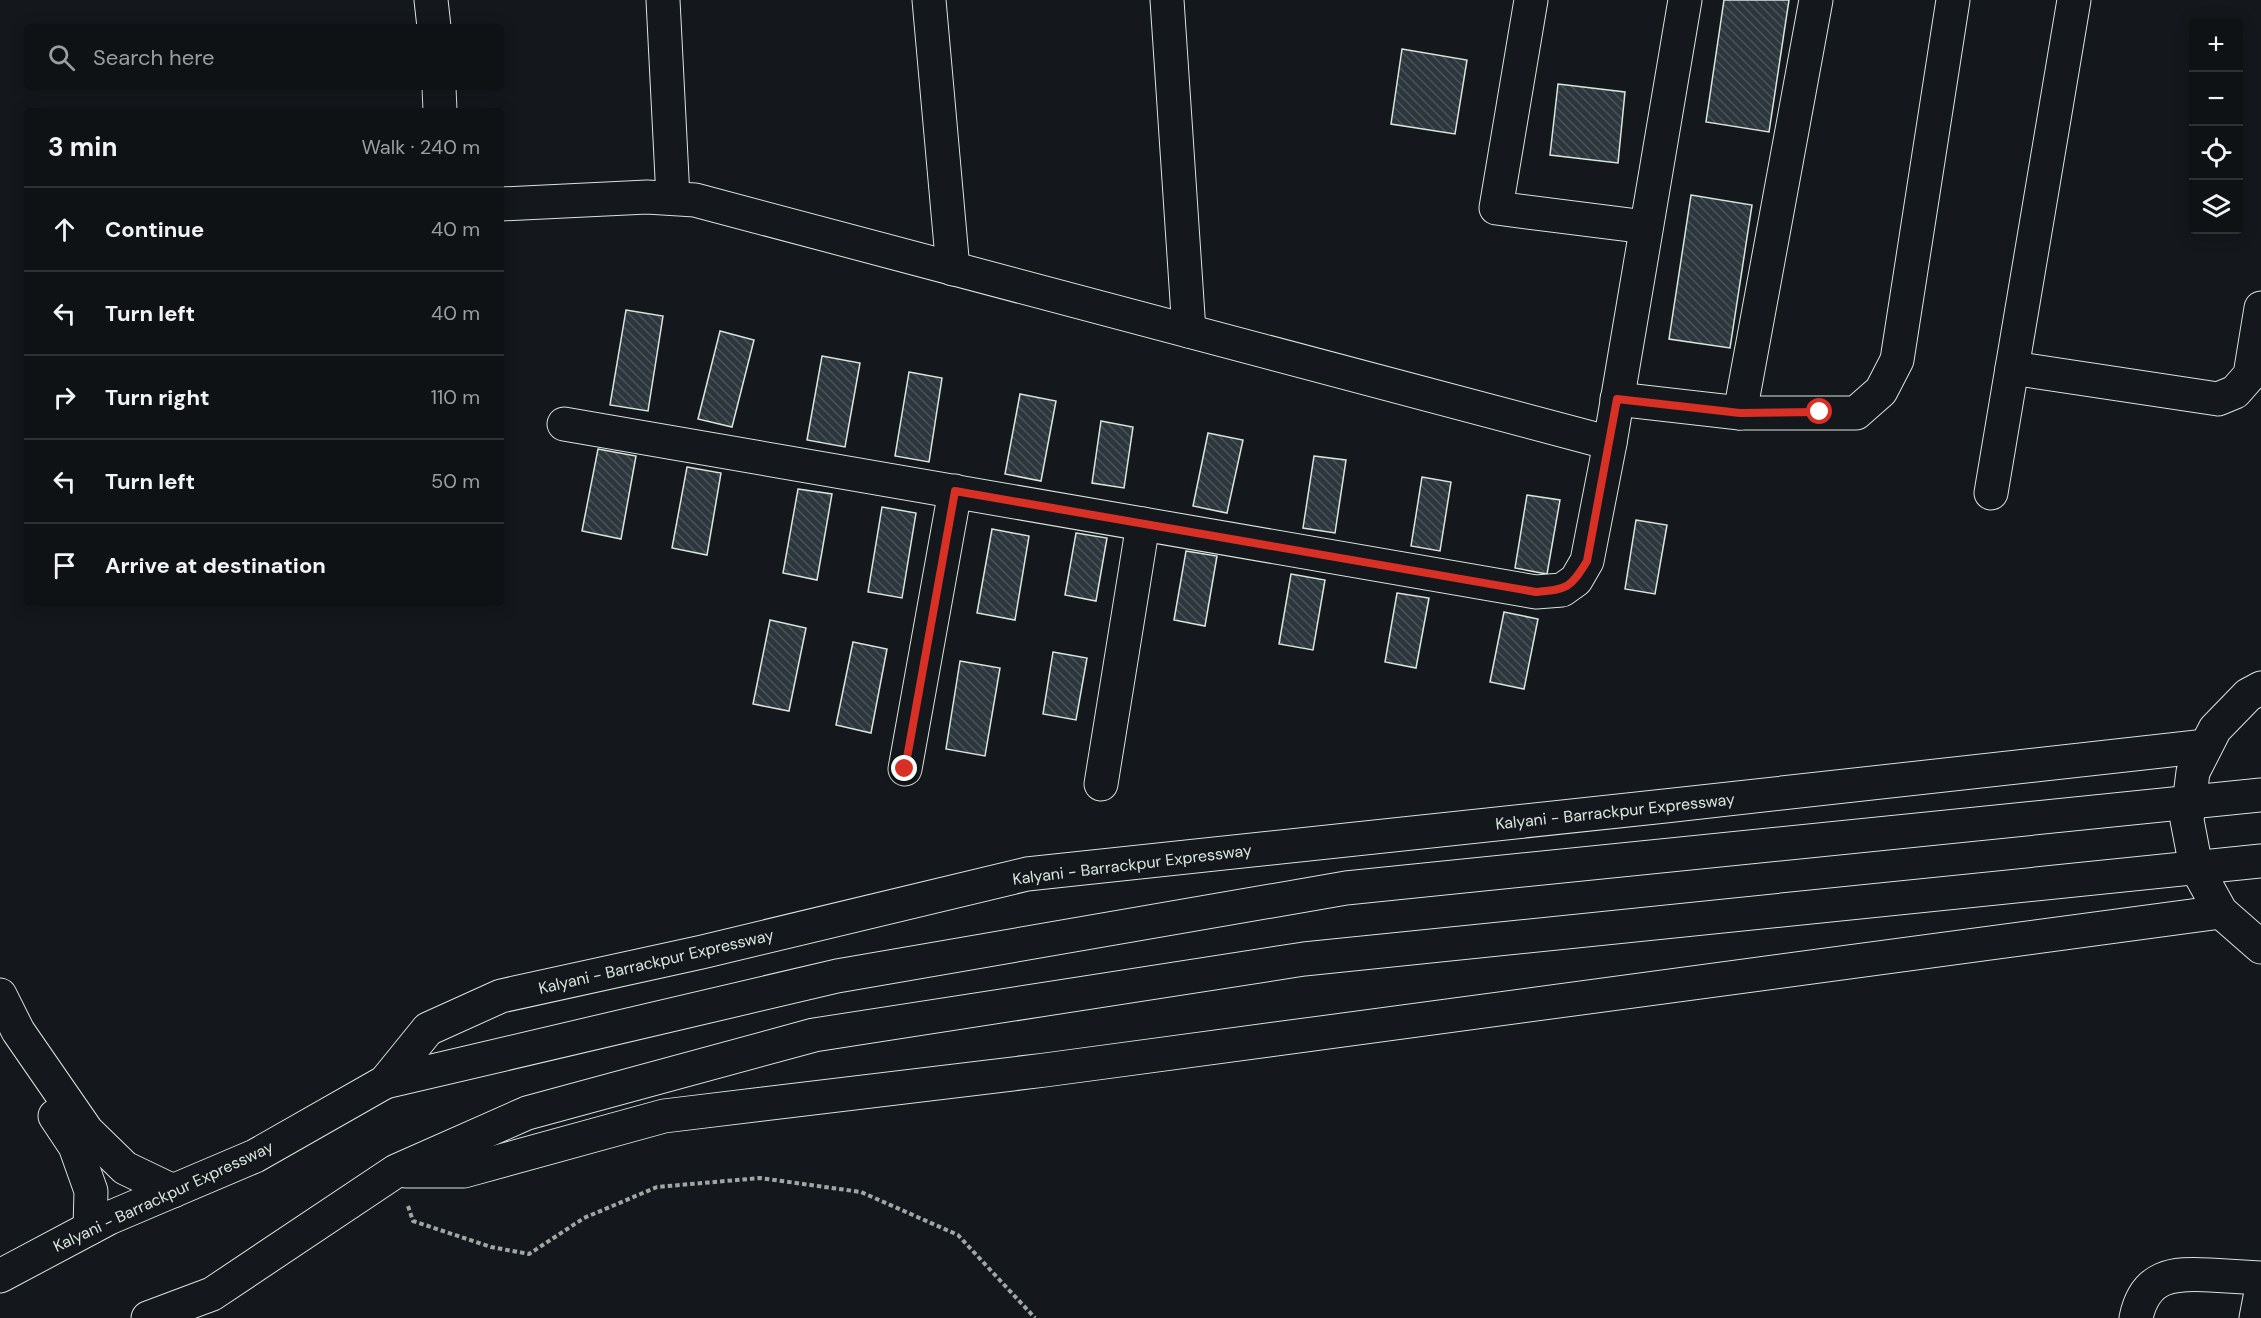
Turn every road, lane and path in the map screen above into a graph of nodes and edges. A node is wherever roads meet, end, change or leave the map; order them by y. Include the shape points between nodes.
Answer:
1 (431, 0) edge
2 (663, 0) edge
3 (929, 0) edge
4 (1167, 0) edge
5 (1531, 0) edge
6 (1684, 0) edge
7 (1816, 0) edge
8 (1953, 0) edge
9 (2074, 0) edge
10 (434, 24) edge
11 (438, 90) edge
12 (441, 108) edge
13 (673, 198) junction
14 (504, 204) edge
15 (1646, 227) junction
16 (953, 268) junction
17 (2261, 308) edge
18 (1189, 331) junction
19 (2012, 368) junction
20 (1617, 399) junction
21 (1740, 413) junction
22 (564, 424) dead end
23 (1610, 443) junction
24 (955, 491) junction
25 (1991, 493) dead end
26 (1143, 524) junction
27 (2261, 688) edge
28 (2206, 746) junction
29 (905, 769) dead end
30 (1101, 784) dead end
31 (2261, 795) edge
32 (2188, 804) junction
33 (2261, 861) edge
34 (2196, 867) junction
35 (2221, 912) junction
36 (2261, 947) edge
37 (0, 995) edge
38 (0, 1028) edge
39 (385, 1082) junction
40 (396, 1171) junction
41 (173, 1191) junction
42 (90, 1228) junction
43 (0, 1276) edge
44 (2261, 1278) edge
45 (2261, 1292) edge
46 (148, 1318) edge
47 (1035, 1318) edge
48 (2136, 1318) edge
49 (2256, 1318) edge

1 - 10 main road
2 - 13 main road
3 - 16 main road
4 - 18 main road
5 - 15 main road via 1496,208
6 - 15 main road
7 - 21 main road
8 - 21 main road via 1897,360 1881,391 1856,413
9 - 19 main road
11 - 12 main road
13 - 14 main road
13 - 16 main road via 695,200
15 - 20 main road
16 - 18 main road
17 - 19 main road via 2250,375 2235,392 2218,399
18 - 23 main road
19 - 25 main road
20 - 21 main road
20 - 23 main road
22 - 24 main road
23 - 26 main road via 1587,561 1575,580 1562,590 1536,592
24 - 26 main road
24 - 29 main road
26 - 30 main road
27 - 28 main road via 2248,695 2215,729
28 - 32 main road via 2193,772
28 - 39 main road, Kalyani - Barrackpur Expressway via 1027,874 501,996 428,1029
31 - 32 main road
32 - 34 main road via 2187,820
32 - 39 main road via 1346,888 837,976
33 - 34 main road
34 - 35 main road
34 - 40 main road via 1304,959 814,1035 527,1113
35 - 36 main road
35 - 40 main road via 1045,1070 664,1116 464,1171
37 - 41 main road via 18,1031 87,1131 125,1168
38 - 42 main road via 75,1146 91,1191
39 - 41 main road, Kalyani - Barrackpur Expressway via 255,1155
40 - 46 main road via 212,1294
40 - 47 path via 413,1221 490,1247 529,1254 584,1218 657,1187 760,1178 861,1192 958,1235
41 - 42 main road, Kalyani - Barrackpur Expressway
42 - 43 main road, Kalyani - Barrackpur Expressway
44 - 48 main road via 2179,1274 2163,1278 2147,1290
45 - 49 main road

